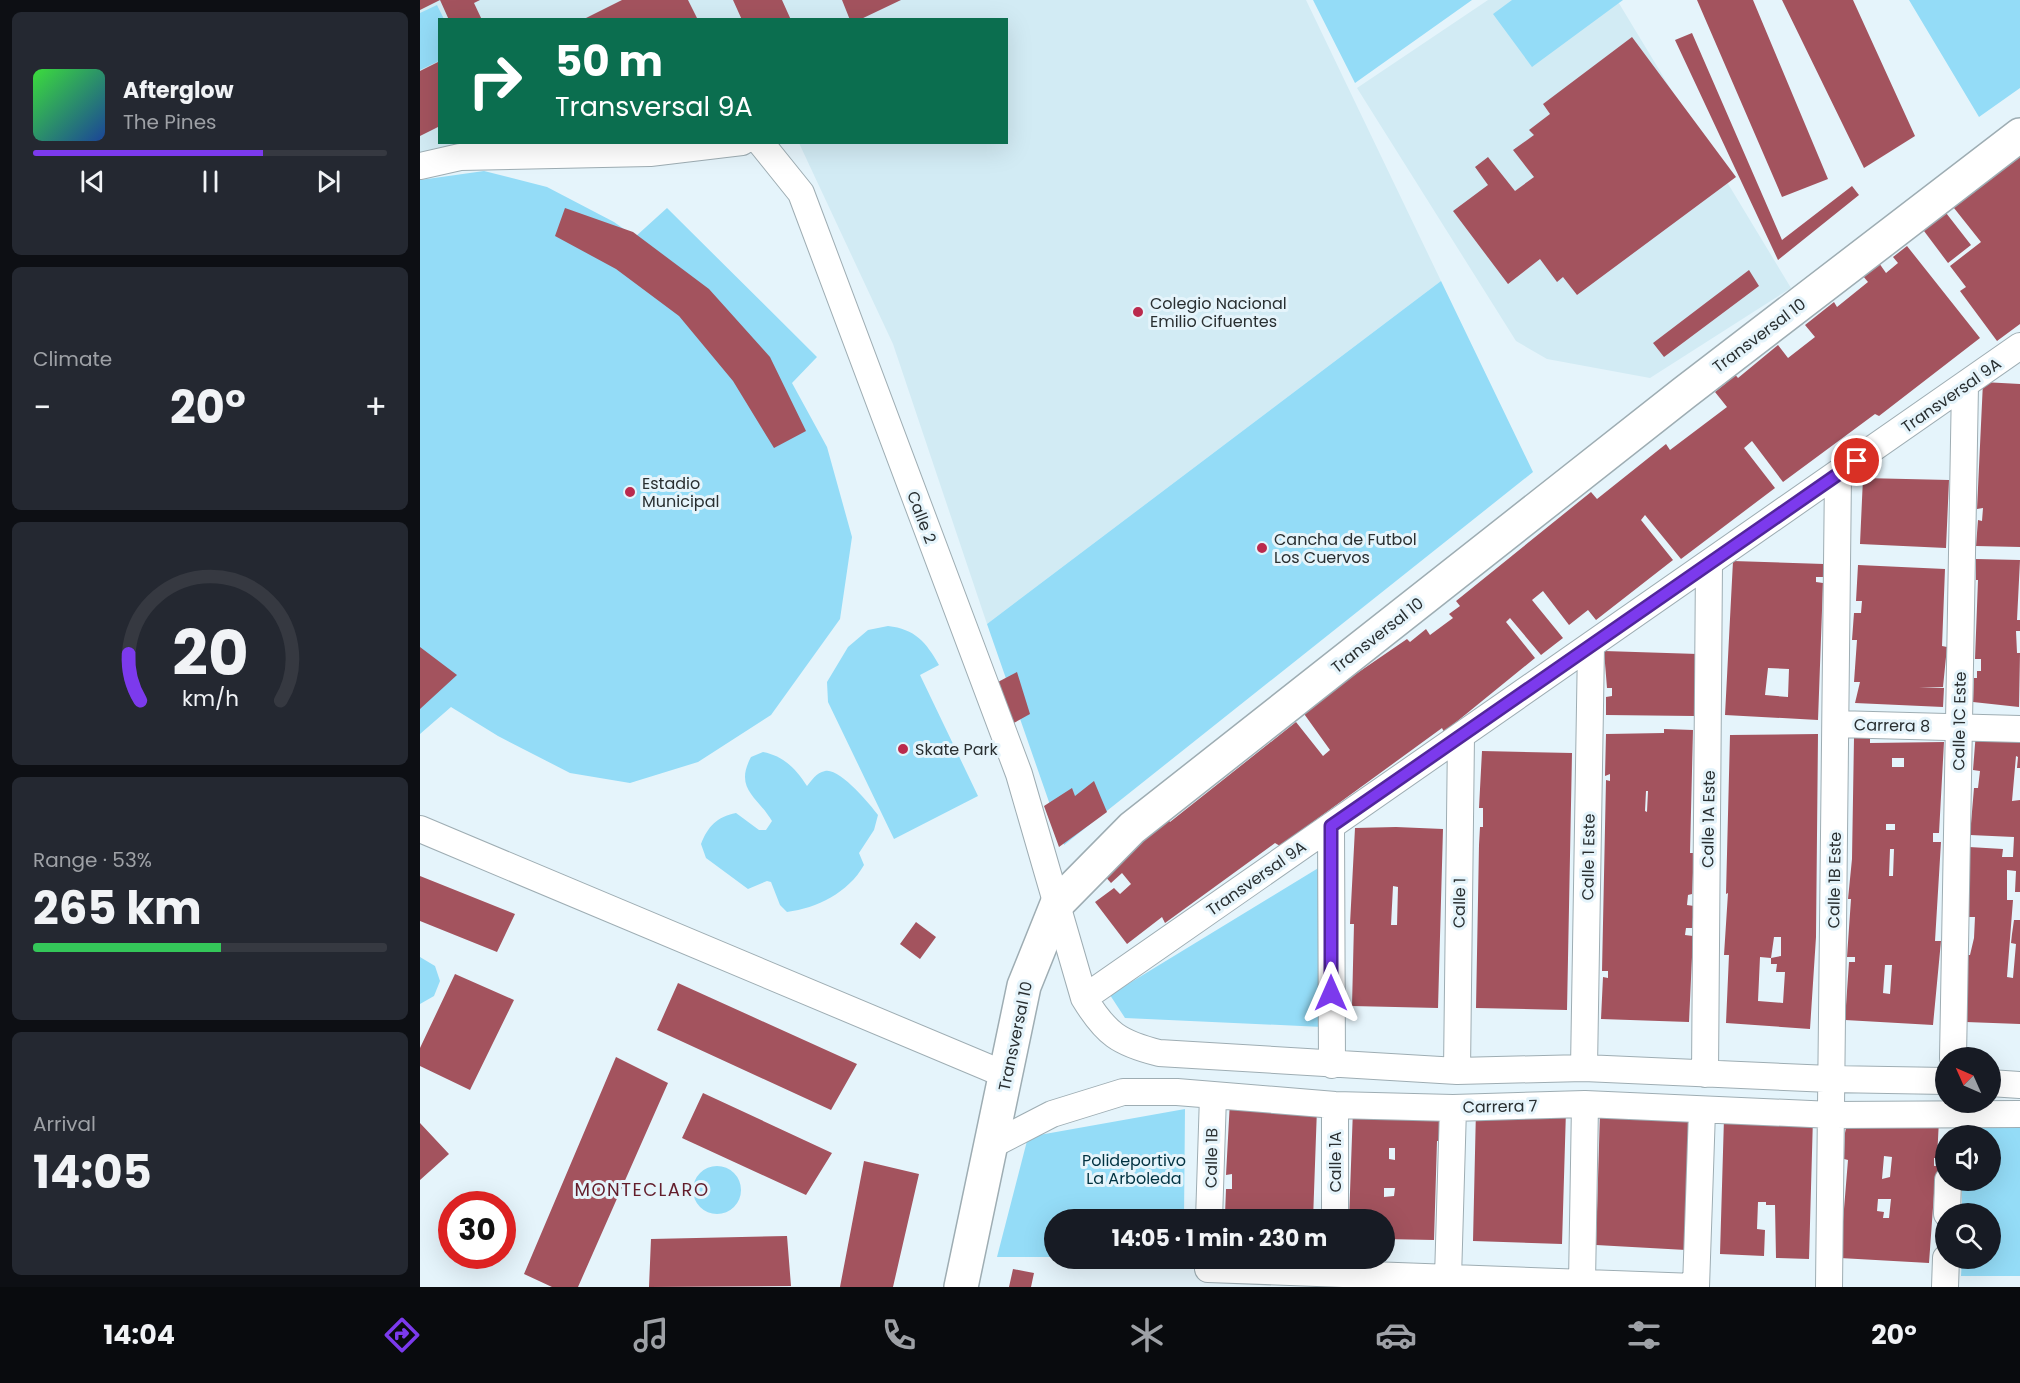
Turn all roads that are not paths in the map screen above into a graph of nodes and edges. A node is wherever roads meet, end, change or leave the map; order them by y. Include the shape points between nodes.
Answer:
1 (2020, 135) edge
2 (725, 144) edge
3 (762, 144) edge
4 (420, 166) edge
5 (2020, 346) edge
6 (1965, 385) junction
7 (1838, 474) junction
8 (1709, 563) junction
9 (1591, 646) junction
10 (1836, 724) junction
11 (1959, 727) junction
12 (2020, 729) edge
13 (1461, 736) junction
14 (1331, 826) junction
15 (420, 829) edge
16 (1057, 904) junction
17 (1084, 998) junction
18 (1953, 1047) edge
19 (1332, 1065) junction
20 (1584, 1068) junction
21 (1457, 1071) junction
22 (1705, 1074) junction
23 (1006, 1075) junction
24 (1830, 1079) junction
25 (1935, 1081) edge
26 (2001, 1084) edge
27 (2020, 1085) edge
28 (1213, 1096) junction
29 (1585, 1104) junction
30 (1335, 1105) junction
31 (1454, 1107) junction
32 (1701, 1111) junction
33 (2020, 1114) edge
34 (1832, 1115) junction
35 (1950, 1125) edge
36 (992, 1145) junction
37 (1209, 1209) edge
38 (1335, 1209) edge
39 (1363, 1269) edge
40 (1946, 1269) edge
41 (1448, 1278) junction
42 (1582, 1283) junction
43 (961, 1287) edge
44 (1696, 1287) edge
45 (1829, 1287) edge
46 (1945, 1287) edge

1 - 16 main road, Transversal 10 via 1665,407 1132,828
2 - 4 street via 650,153 460,157
3 - 16 street, Calle 2 via 801,193 1019,774
5 - 6 street, Transversal 9A
6 - 7 street, Transversal 9A
6 - 11 street, Calle 1C Este
7 - 8 street, Transversal 9A
7 - 10 street, Calle 1B Este
8 - 9 street, Transversal 9A
8 - 22 street, Calle 1A Este
9 - 13 street, Transversal 9A
9 - 20 street, Calle 1 Este
10 - 11 street, Carrera 8
10 - 24 street, Calle 1B Este
11 - 12 street, Carrera 8
11 - 18 street, Calle 1C Este
13 - 14 street, Transversal 9A
13 - 21 street, Calle 1
14 - 17 street, Transversal 9A
14 - 19 street
15 - 23 street
16 - 17 street
16 - 23 main road, Transversal 10 via 1024,986
17 - 19 street via 1099,1023 1133,1046 1159,1053
19 - 21 street
20 - 21 street
20 - 22 street
22 - 24 street
23 - 36 main road, Transversal 10
24 - 25 street
24 - 34 street, Calle 1B Este
26 - 27 street
28 - 30 street, Carrera 7
28 - 36 street, Carrera 7 via 1123,1092 1052,1114
28 - 37 street, Calle 1B
29 - 31 street, Carrera 7
29 - 32 street, Carrera 7
29 - 42 street
30 - 31 street, Carrera 7
30 - 38 street, Calle 1A
31 - 41 street
32 - 34 street, Carrera 7
32 - 44 street
33 - 35 street, Carrera 7
34 - 35 street, Carrera 7
34 - 45 street, Calle 1B Este
36 - 43 main road, Transversal 10
39 - 41 street
40 - 46 street
41 - 42 street
42 - 44 street

